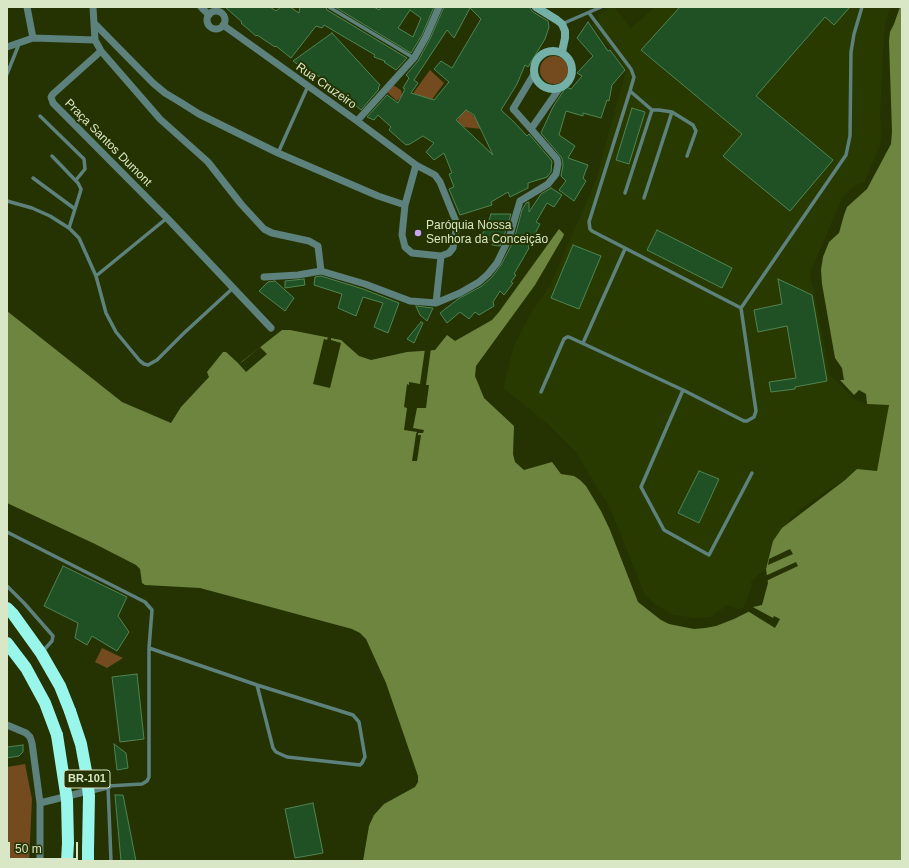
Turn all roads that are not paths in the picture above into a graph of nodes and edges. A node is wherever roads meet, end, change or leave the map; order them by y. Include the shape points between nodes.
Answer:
1 (27, 7) edge
2 (92, 7) edge
3 (200, 7) edge
4 (329, 7) edge
5 (439, 7) edge
6 (536, 7) edge
7 (601, 7) edge
8 (862, 7) edge
9 (589, 13) junction
10 (209, 15) junction
11 (94, 23) junction
12 (562, 24) junction
13 (223, 25) junction
14 (34, 38) junction
15 (95, 40) junction
16 (19, 43) junction
17 (7, 46) edge
18 (101, 51) junction
19 (562, 52) junction
20 (414, 58) junction
21 (7, 74) edge
22 (534, 74) junction
23 (308, 86) junction
24 (559, 89) junction
25 (630, 91) junction
26 (652, 110) junction
27 (672, 112) junction
28 (40, 116) dead end
29 (357, 121) junction
30 (531, 129) junction
31 (278, 152) junction
32 (52, 156) dead end
33 (687, 156) dead end
34 (416, 165) junction
35 (33, 178) dead end
36 (76, 180) junction
37 (625, 193) dead end
38 (644, 198) dead end
39 (7, 201) edge
40 (405, 205) junction
41 (75, 209) junction
42 (167, 218) junction
43 (69, 228) junction
44 (625, 249) junction
45 (441, 256) junction
46 (321, 271) junction
47 (96, 276) junction
48 (264, 277) dead end
49 (234, 288) junction
50 (436, 303) junction
51 (741, 308) junction
52 (271, 328) dead end
53 (583, 343) junction
54 (683, 390) junction
55 (541, 392) dead end
56 (752, 473) dead end
57 (7, 532) edge
58 (7, 586) edge
59 (7, 608) edge
60 (7, 643) edge
61 (149, 648) junction
62 (41, 653) junction
63 (257, 685) junction
64 (7, 725) edge
65 (108, 786) junction
66 (40, 803) junction
67 (88, 855) edge
68 (40, 861) edge
69 (67, 861) edge
70 (111, 861) edge

1 - 14 street
2 - 11 street
3 - 10 street, Rua Cruzeiro
4 - 20 lane
5 - 20 street
6 - 12 street
7 - 9 lane
8 - 51 lane via 852,52 850,136 846,155
9 - 12 lane
9 - 25 lane via 631,69 634,77
10 - 13 street, Rua Cruzeiro via 208,21 211,26 218,28
10 - 13 street, Rua Cruzeiro via 216,11 221,12 225,20
11 - 15 street
11 - 31 street via 165,93 199,114
12 - 19 street via 565,38
13 - 23 street, Rua Cruzeiro
14 - 15 street
14 - 16 street
15 - 18 street
16 - 17 street
16 - 21 lane
18 - 42 street, Praça Santos Dumont via 53,94 53,103
18 - 46 street via 160,120 208,162 264,229 272,234 309,241 318,246
19 - 22 street via 549,51 538,57
19 - 24 street via 571,62 572,75 565,86
20 - 29 street
22 - 24 street via 540,85 552,90
22 - 30 street via 513,108
23 - 29 street, Rua Cruzeiro
23 - 31 lane
24 - 30 street
25 - 26 lane
25 - 44 lane via 589,222 592,231
26 - 27 lane
26 - 37 lane
27 - 33 lane via 690,122 696,131
27 - 38 lane
28 - 36 lane via 84,159 85,169
29 - 34 street, Rua Cruzeiro
30 - 50 street via 557,159 556,174 548,184 520,201 504,252 488,274 460,293
31 - 40 street via 378,196
32 - 36 lane
34 - 40 street
34 - 45 street, Rua Cruzeiro via 435,175 440,182 458,224 453,248
35 - 41 lane
36 - 41 lane via 80,189
39 - 43 lane via 44,214
40 - 45 street via 402,235 405,247 412,253
41 - 43 lane
42 - 47 lane
42 - 49 street, Praça Santos Dumont
43 - 47 lane via 79,238
44 - 51 lane
44 - 53 lane
45 - 50 street
46 - 48 street
46 - 50 street via 410,301
47 - 49 lane via 106,313 116,332 140,361 148,365 157,360
49 - 52 street, Praça Santos Dumont
51 - 54 lane via 756,411 754,417 744,421
53 - 54 lane
53 - 55 lane via 566,337
54 - 56 lane via 641,487 664,530 709,555
57 - 61 lane via 145,602 152,610
58 - 62 lane via 53,636 52,641
59 - 62 highway, BR-101
60 - 69 highway, BR-101, bridge via 26,668 42,697 57,735 67,800
61 - 63 lane
61 - 65 lane via 149,777 142,784
62 - 67 highway, BR-101, bridge via 60,686 81,744 88,796
63 - 63 lane via 354,714 359,722 365,757 362,764 287,757 276,752
64 - 66 street via 30,737
65 - 66 street
65 - 70 lane
66 - 68 street

